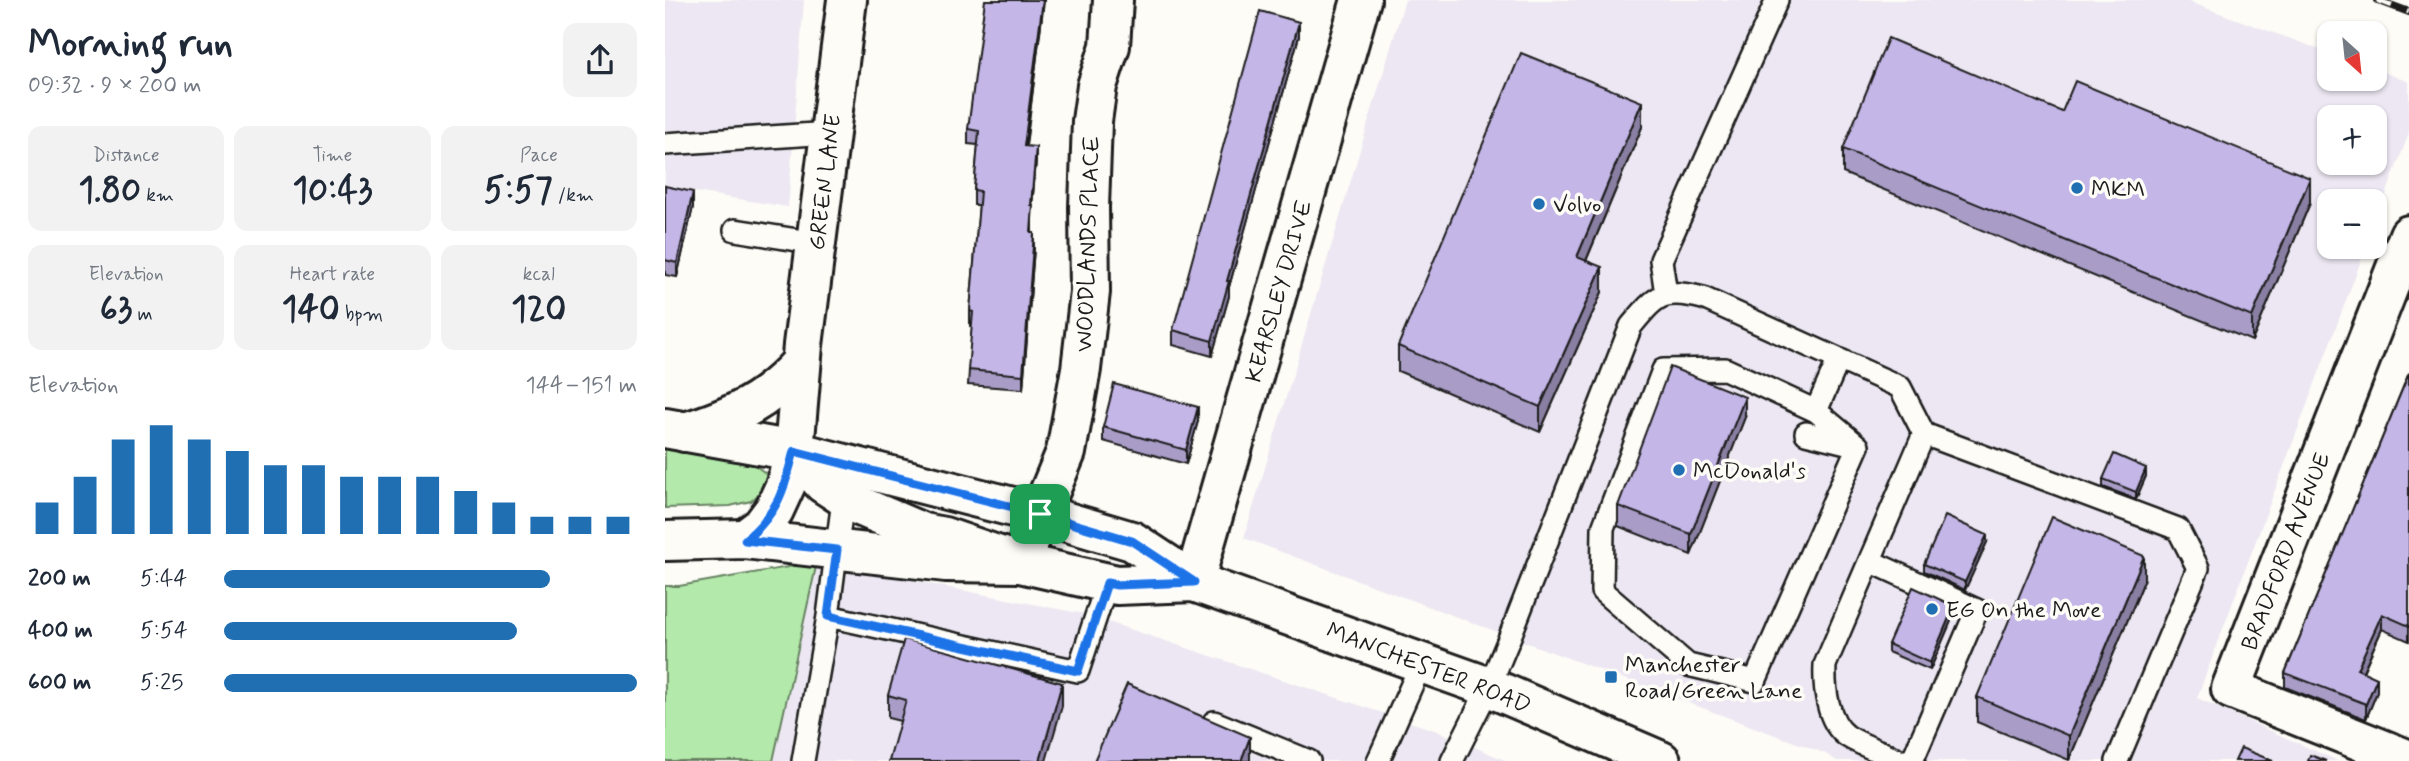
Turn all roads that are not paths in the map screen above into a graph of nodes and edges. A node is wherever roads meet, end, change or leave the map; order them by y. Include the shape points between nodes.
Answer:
1 (847, 0) edge
2 (1113, 0) edge
3 (1361, 0) edge
4 (1777, 0) edge
5 (830, 133) junction
6 (665, 144) edge
7 (735, 230) dead end
8 (2409, 235) edge
9 (816, 243) junction
10 (1666, 294) junction
11 (1838, 361) junction
12 (801, 363) junction
13 (1816, 411) junction
14 (675, 430) edge
15 (1806, 433) dead end
16 (1924, 434) junction
17 (1858, 446) junction
18 (794, 451) junction
19 (846, 480) junction
20 (1040, 514) junction
21 (745, 540) junction
22 (665, 541) edge
23 (837, 550) junction
24 (1870, 561) junction
25 (1020, 564) junction
26 (1194, 582) junction
27 (1107, 583) junction
28 (828, 616) junction
29 (1422, 662) junction
30 (1489, 687) junction
31 (1196, 714) edge
32 (2409, 760) edge
33 (803, 761) edge
34 (1309, 761) edge
35 (1378, 761) edge
36 (1452, 761) edge
37 (1661, 761) edge
38 (1902, 761) edge
39 (1912, 761) edge
40 (2117, 761) edge

1 - 5 street, GREEN LANE
2 - 20 street, WOODLANDS PLACE via 1110,46 1092,121 1090,292 1081,369 1066,452
3 - 26 street, KEARSLEY DRIVE
4 - 10 lane via 1661,260
5 - 6 lane
5 - 9 street, GREEN LANE
7 - 9 lane
8 - 32 street, BRADFORD AVENUE via 2231,689
9 - 12 street, GREEN LANE
10 - 11 lane via 1703,298
10 - 30 lane via 1653,301 1631,326
11 - 13 lane
11 - 16 lane via 1900,387
12 - 14 street via 780,386 720,421
12 - 18 street, GREEN LANE
13 - 17 lane
13 - 17 lane via 1725,369 1663,370 1603,528 1602,591 1688,666 1755,681
14 - 18 street, MANCHESTER ROAD
15 - 17 lane
16 - 24 lane
16 - 40 lane via 2178,529 2198,568
18 - 19 street, MANCHESTER ROAD
18 - 21 street, GREEN LANE via 774,510
19 - 20 street, MANCHESTER ROAD
19 - 23 lane
19 - 25 street via 855,503 923,533
20 - 25 street, WOODLANDS PLACE
20 - 26 street, MANCHESTER ROAD via 1132,541
21 - 22 street, MANCHESTER ROAD
21 - 23 street, MANCHESTER ROAD
23 - 25 street, MANCHESTER ROAD via 946,562
23 - 28 lane
24 - 38 lane via 1825,665 1824,684 1834,719 1845,735
24 - 39 lane via 1977,610
25 - 27 street, MANCHESTER ROAD
26 - 27 street, MANCHESTER ROAD
26 - 29 street, MANCHESTER ROAD
27 - 28 lane via 1078,671
28 - 33 lane
29 - 30 street, MANCHESTER ROAD
29 - 35 lane
30 - 36 lane
30 - 37 street, MANCHESTER ROAD
31 - 34 lane

